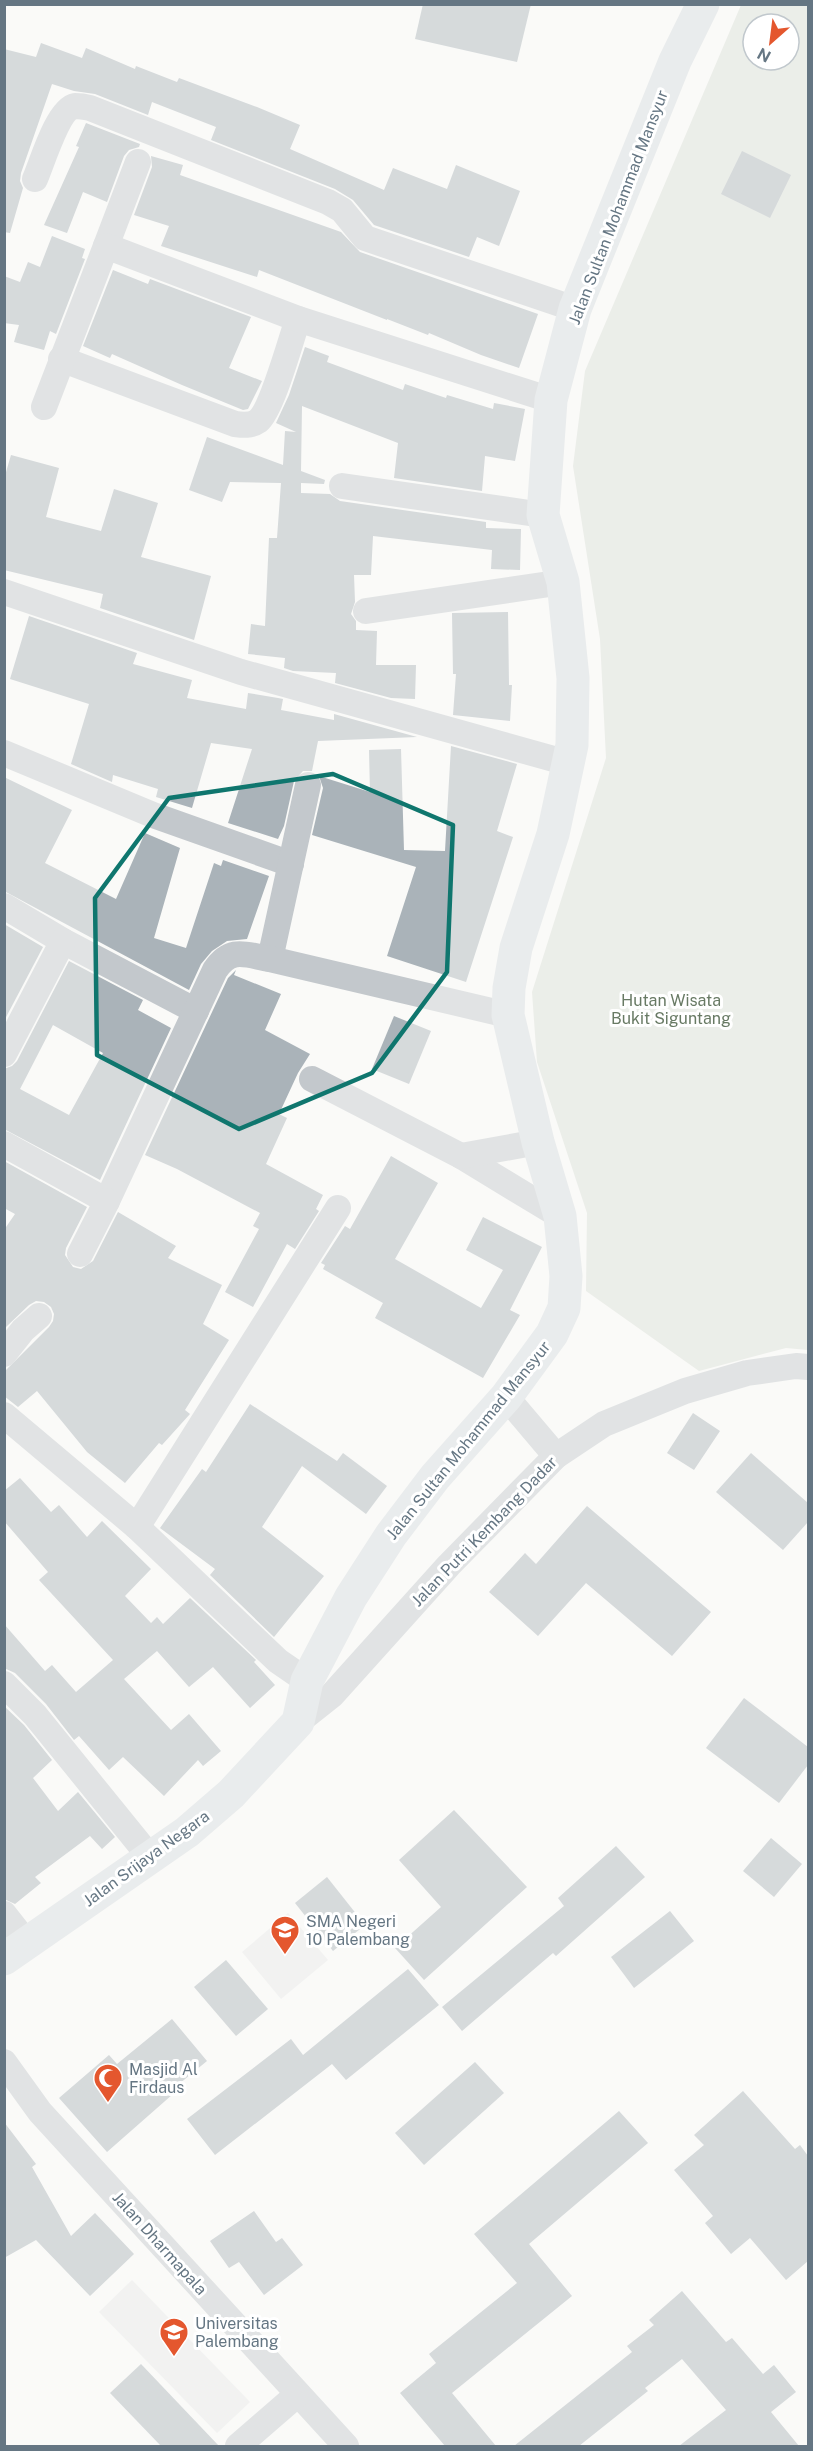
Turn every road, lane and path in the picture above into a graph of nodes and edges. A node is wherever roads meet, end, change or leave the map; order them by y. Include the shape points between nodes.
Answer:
1 (703, 4) edge
2 (138, 162) dead end
3 (35, 179) dead end
4 (106, 246) junction
5 (575, 309) junction
6 (298, 319) junction
7 (61, 359) junction
8 (551, 400) junction
9 (44, 407) dead end
10 (342, 486) dead end
11 (543, 515) junction
12 (563, 582) junction
13 (4, 592) edge
14 (366, 611) dead end
15 (4, 753) edge
16 (568, 763) junction
17 (308, 785) dead end
18 (291, 864) junction
19 (4, 906) edge
20 (63, 941) junction
21 (270, 959) junction
22 (196, 1011) junction
23 (508, 1015) junction
24 (4, 1054) edge
25 (312, 1079) dead end
26 (538, 1142) junction
27 (4, 1144) edge
28 (461, 1156) junction
29 (107, 1201) junction
30 (338, 1208) dead end
31 (560, 1216) junction
32 (80, 1254) dead end
33 (39, 1316) dead end
34 (4, 1354) edge
35 (808, 1367) edge
36 (506, 1396) junction
37 (4, 1415) edge
38 (556, 1456) junction
39 (137, 1527) junction
40 (307, 1681) junction
41 (4, 1684) edge
42 (298, 1722) junction
43 (150, 1857) junction
44 (4, 1914) edge
45 (15, 1950) edge
46 (4, 2062) edge
47 (298, 2394) junction
48 (238, 2446) edge
49 (346, 2446) edge

1 - 5 street, Jalan Sultan Mohammad Mansyur via 675,62
2 - 4 street
3 - 5 street via 66,111 75,106 90,108 328,202 342,210 365,238
4 - 6 street
4 - 7 street
5 - 8 street, Jalan Sultan Mohammad Mansyur
6 - 7 street via 266,408 256,423 247,425 235,424
6 - 8 street
7 - 9 street
8 - 11 street, Jalan Sultan Mohammad Mansyur
10 - 11 street
11 - 12 street, Jalan Sultan Mohammad Mansyur
12 - 14 street
12 - 16 street, Jalan Sultan Mohammad Mansyur via 573,678
13 - 16 street via 241,672
15 - 18 street via 153,816
16 - 23 street, Jalan Sultan Mohammad Mansyur via 553,834 516,948
17 - 18 street
18 - 21 street
19 - 20 street
20 - 22 street
20 - 24 street
21 - 22 street via 230,954 221,960
21 - 23 street
22 - 29 street
23 - 26 street, Jalan Sultan Mohammad Mansyur
25 - 28 street
26 - 28 street
26 - 31 street, Jalan Sultan Mohammad Mansyur
27 - 29 street
28 - 31 street
29 - 32 street
30 - 39 street
31 - 36 street, Jalan Sultan Mohammad Mansyur via 566,1276 564,1308 552,1334
33 - 34 street
35 - 38 street, Jalan Putri Kembang Dadar via 747,1373 685,1391 604,1424
36 - 38 street
36 - 40 street, Jalan Sultan Mohammad Mansyur via 435,1476 391,1535 351,1597
37 - 39 street
38 - 42 street, Jalan Putri Kembang Dadar via 449,1565 332,1695
39 - 40 street via 278,1661
40 - 42 street
41 - 43 street via 35,1715
42 - 43 street, Jalan Srijaya Negara via 231,1794 188,1832
43 - 45 street, Jalan Srijaya Negara
44 - 45 street
46 - 47 street, Jalan Dharmapala via 40,2112
47 - 48 street
47 - 49 street, Jalan Dharmapala

